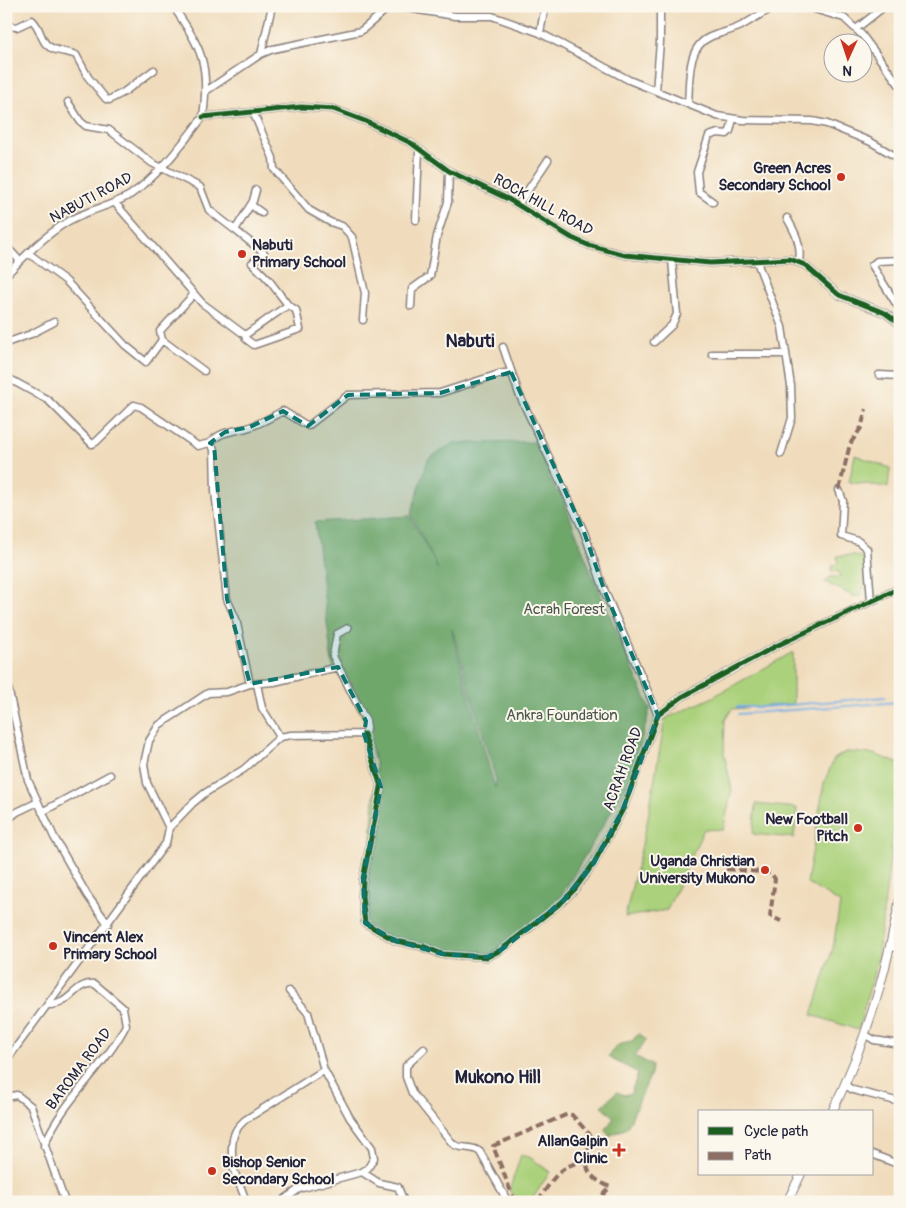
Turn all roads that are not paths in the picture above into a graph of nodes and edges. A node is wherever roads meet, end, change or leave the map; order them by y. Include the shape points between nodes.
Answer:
1 (173, 6) edge
2 (272, 6) edge
3 (545, 6) edge
4 (660, 6) edge
5 (780, 6) edge
6 (804, 6) edge
7 (885, 6) edge
8 (6, 26) edge
9 (856, 29) junction
10 (540, 33) junction
11 (261, 54) junction
12 (154, 70) dead end
13 (900, 86) edge
14 (206, 91) junction
15 (656, 91) junction
16 (68, 102) dead end
17 (688, 103) junction
18 (253, 112) junction
19 (203, 117) junction
20 (733, 119) junction
21 (420, 150) junction
22 (900, 159) edge
23 (548, 160) dead end
24 (162, 168) junction
25 (449, 171) junction
26 (256, 190) dead end
27 (713, 202) dead end
28 (115, 203) junction
29 (250, 205) junction
30 (518, 205) junction
31 (262, 213) dead end
32 (787, 218) dead end
33 (416, 220) dead end
34 (235, 230) junction
35 (6, 246) edge
36 (28, 253) junction
37 (672, 260) junction
38 (900, 260) edge
39 (20, 261) junction
40 (799, 261) junction
41 (757, 262) junction
42 (6, 275) edge
43 (194, 294) junction
44 (288, 305) junction
45 (411, 306) dead end
46 (900, 310) edge
47 (363, 320) dead end
48 (54, 322) dead end
49 (900, 324) edge
50 (245, 335) junction
51 (162, 340) junction
52 (6, 342) edge
53 (654, 342) dead end
54 (503, 347) dead end
55 (712, 354) dead end
56 (786, 354) junction
57 (204, 371) dead end
58 (511, 372) junction
59 (879, 375) dead end
60 (900, 376) edge
61 (6, 377) edge
62 (210, 444) junction
63 (781, 454) dead end
64 (839, 490) dead end
65 (900, 588) edge
66 (871, 601) junction
67 (348, 628) dead end
68 (338, 667) junction
69 (6, 678) edge
70 (254, 684) junction
71 (658, 715) junction
72 (364, 734) junction
73 (280, 737) junction
74 (110, 775) dead end
75 (38, 802) junction
76 (42, 812) junction
77 (6, 821) edge
78 (169, 828) junction
79 (900, 899) edge
80 (108, 924) junction
81 (900, 946) edge
82 (890, 948) junction
83 (289, 991) dead end
84 (48, 1005) junction
85 (866, 1035) junction
86 (900, 1044) edge
87 (424, 1049) dead end
88 (6, 1062) edge
89 (324, 1070) junction
90 (845, 1085) junction
91 (6, 1096) edge
92 (900, 1102) edge
93 (833, 1110) edge
94 (53, 1125) junction
95 (40, 1128) junction
96 (44, 1146) junction
97 (874, 1155) edge
98 (900, 1165) edge
99 (362, 1172) junction
100 (800, 1176) edge
101 (65, 1202) edge
102 (246, 1202) edge
103 (281, 1202) edge
104 (404, 1202) edge
105 (508, 1202) edge
106 (787, 1202) edge

1 - 14 street via 204,61
2 - 11 street
3 - 10 street
4 - 15 street
5 - 17 street via 738,28 710,37 696,47
6 - 9 street via 844,18
7 - 9 street
8 - 12 street via 17,27 32,20 38,25 46,44 76,55 88,77 109,100
9 - 13 street
10 - 11 street via 492,16 455,16 400,7 388,8 361,31
10 - 15 street
11 - 14 street
14 - 19 street
15 - 17 street
16 - 24 street via 86,126 109,130
17 - 20 street via 717,116
18 - 19 street, ROCK HILL ROAD
18 - 21 street, ROCK HILL ROAD via 301,107 332,110 366,121
18 - 47 street via 280,178 308,210 342,226 352,237 363,280
19 - 24 street, NABUTI ROAD
20 - 22 street via 827,124 871,142
20 - 27 street via 727,134 709,136 697,172 699,192
21 - 25 street, ROCK HILL ROAD
21 - 33 street
23 - 30 street
24 - 28 street, NABUTI ROAD
24 - 34 street via 200,187 208,210
25 - 30 street, ROCK HILL ROAD
25 - 45 street via 448,202 437,236 430,276 412,290
26 - 29 street
28 - 36 street, NABUTI ROAD via 67,222
28 - 43 street
29 - 31 street
29 - 34 street
30 - 37 street, ROCK HILL ROAD via 588,245 624,255
32 - 40 street via 799,243
34 - 44 street via 264,253 252,264
35 - 39 street
36 - 39 street, NABUTI ROAD
36 - 51 street via 66,281 120,340 146,362
37 - 41 street, ROCK HILL ROAD
37 - 53 street via 677,314 672,325
38 - 46 street via 877,261 872,265
39 - 42 street, NABUTI ROAD
40 - 41 street, ROCK HILL ROAD
40 - 49 street via 839,294 885,313
41 - 56 street via 782,327
43 - 50 street
43 - 51 street via 160,331
44 - 50 street
44 - 50 street via 296,310 300,329 254,345
48 - 52 street
51 - 57 street
54 - 58 street
55 - 56 street
56 - 63 street via 793,402 789,432
58 - 62 street via 440,393 348,396 308,426 283,411 250,427 216,436
58 - 71 street via 584,532 605,592
59 - 60 street
61 - 62 street via 48,400 92,444 134,405 190,443 198,446
62 - 70 street via 214,449 215,491 227,599 236,619
64 - 66 street via 842,501 840,535 858,541 867,549
65 - 66 street, ACRAH ROAD
66 - 71 street, ACRAH ROAD via 814,626 717,677
67 - 68 street via 337,634 334,641
68 - 70 street
68 - 72 street via 366,721
69 - 75 street via 23,764
70 - 73 street via 262,708
70 - 78 street via 227,692 208,693 171,715 155,730 145,754 145,777
71 - 72 street, ACRAH ROAD via 623,809 584,878 550,913 508,946 487,957 442,954 396,940 365,923 363,879 380,787
72 - 73 street
73 - 78 street via 244,769 193,803
74 - 76 street
75 - 76 street
75 - 77 street
76 - 80 street via 87,895
78 - 80 street via 166,843
79 - 82 main road
80 - 84 street
81 - 82 street
82 - 85 main road
83 - 89 street via 308,1013
84 - 88 street
84 - 94 street, BAROMA ROAD via 64,1003 83,984 95,984 123,1008 126,1017 126,1025 115,1044
85 - 86 street via 874,1040
85 - 90 main road
87 - 105 street via 406,1066 407,1084 453,1144 480,1152
89 - 99 street via 374,1153 372,1163
89 - 102 street via 245,1120 235,1130 232,1168
90 - 92 street
90 - 93 main road
91 - 95 street via 17,1095 28,1102
94 - 95 street
94 - 96 street, BAROMA ROAD
95 - 96 street
96 - 101 street
97 - 98 street
99 - 103 street via 300,1189
99 - 104 street via 379,1183 398,1186
100 - 106 main road

